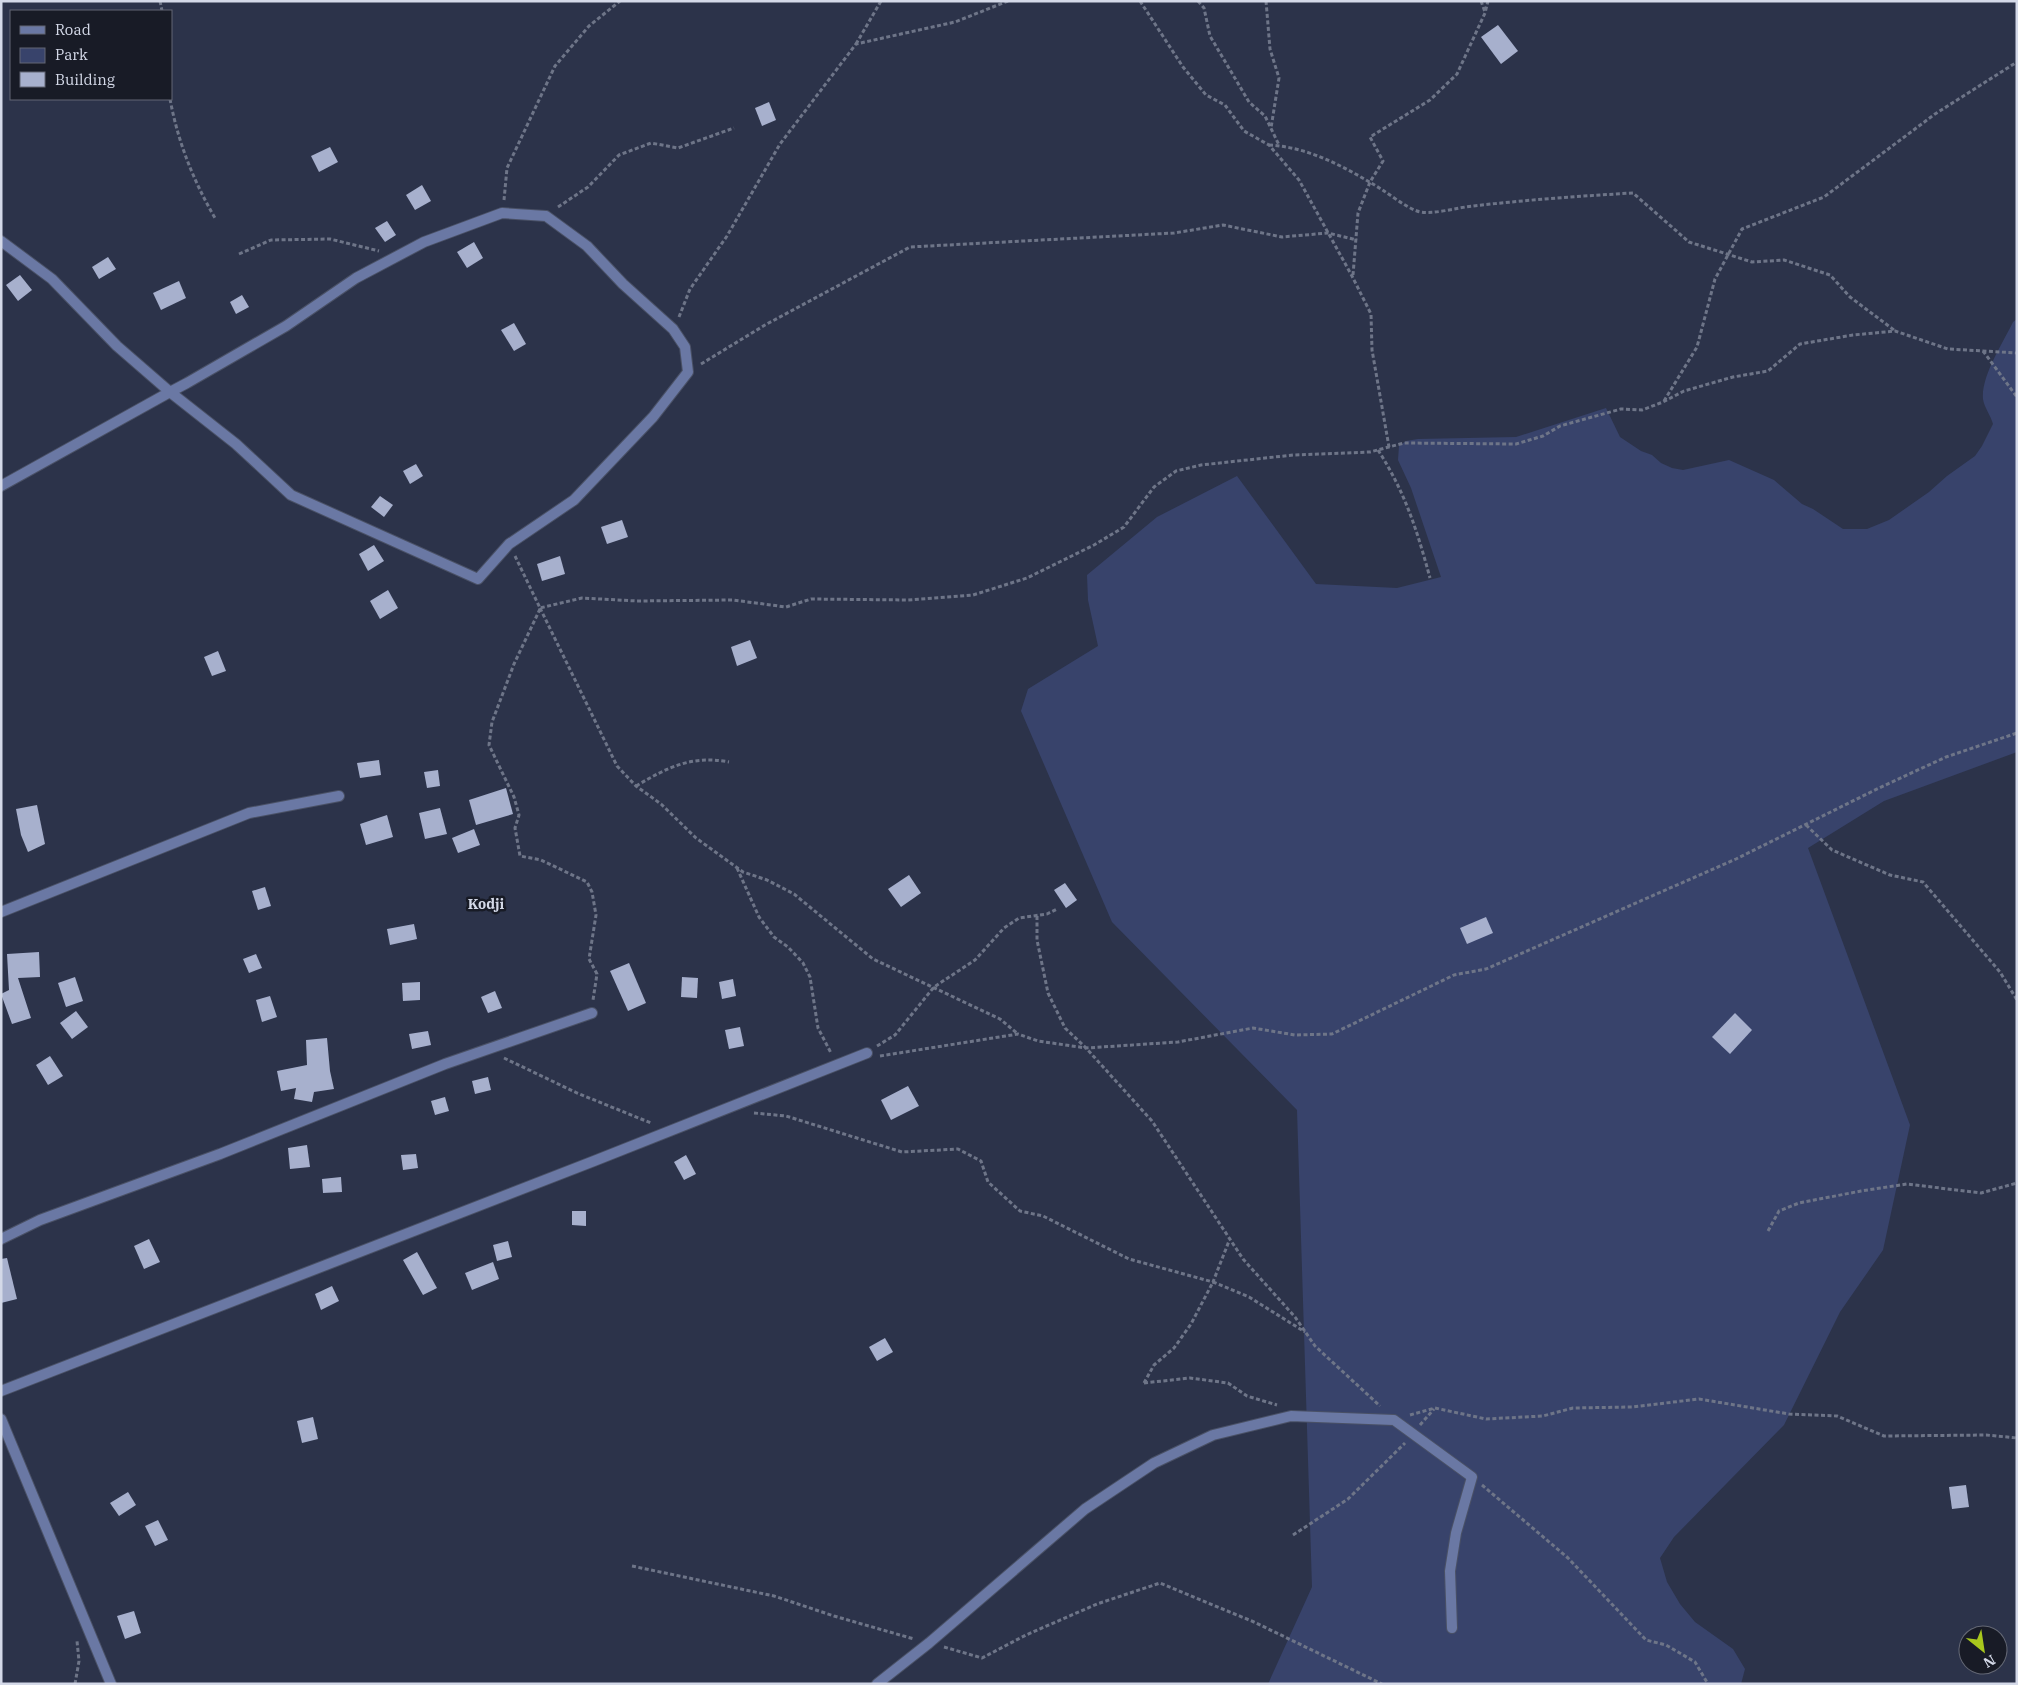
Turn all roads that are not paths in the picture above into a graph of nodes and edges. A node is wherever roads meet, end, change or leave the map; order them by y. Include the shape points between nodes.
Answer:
1 (1, 241) edge
2 (170, 392) junction
3 (1, 486) edge
4 (339, 796) dead end
5 (1, 912) edge
6 (592, 1013) road end
7 (867, 1052) road end
8 (1, 1239) edge
9 (1, 1391) edge
10 (1, 1418) edge
11 (1452, 1628) dead end
12 (112, 1684) edge
13 (877, 1684) edge

1 - 2 street via 52,280 117,346
2 - 2 street via 286,326 356,278 424,242 502,213 546,216 587,246 673,330 685,348 688,372 653,417 574,500 510,544 478,579 291,495 236,444
2 - 3 street
4 - 5 street via 249,813
6 - 8 street via 445,1064 220,1154 40,1220
7 - 9 street
10 - 12 street
11 - 13 street via 1450,1571 1456,1534 1472,1477 1394,1420 1291,1416 1213,1435 1154,1463 1085,1509

